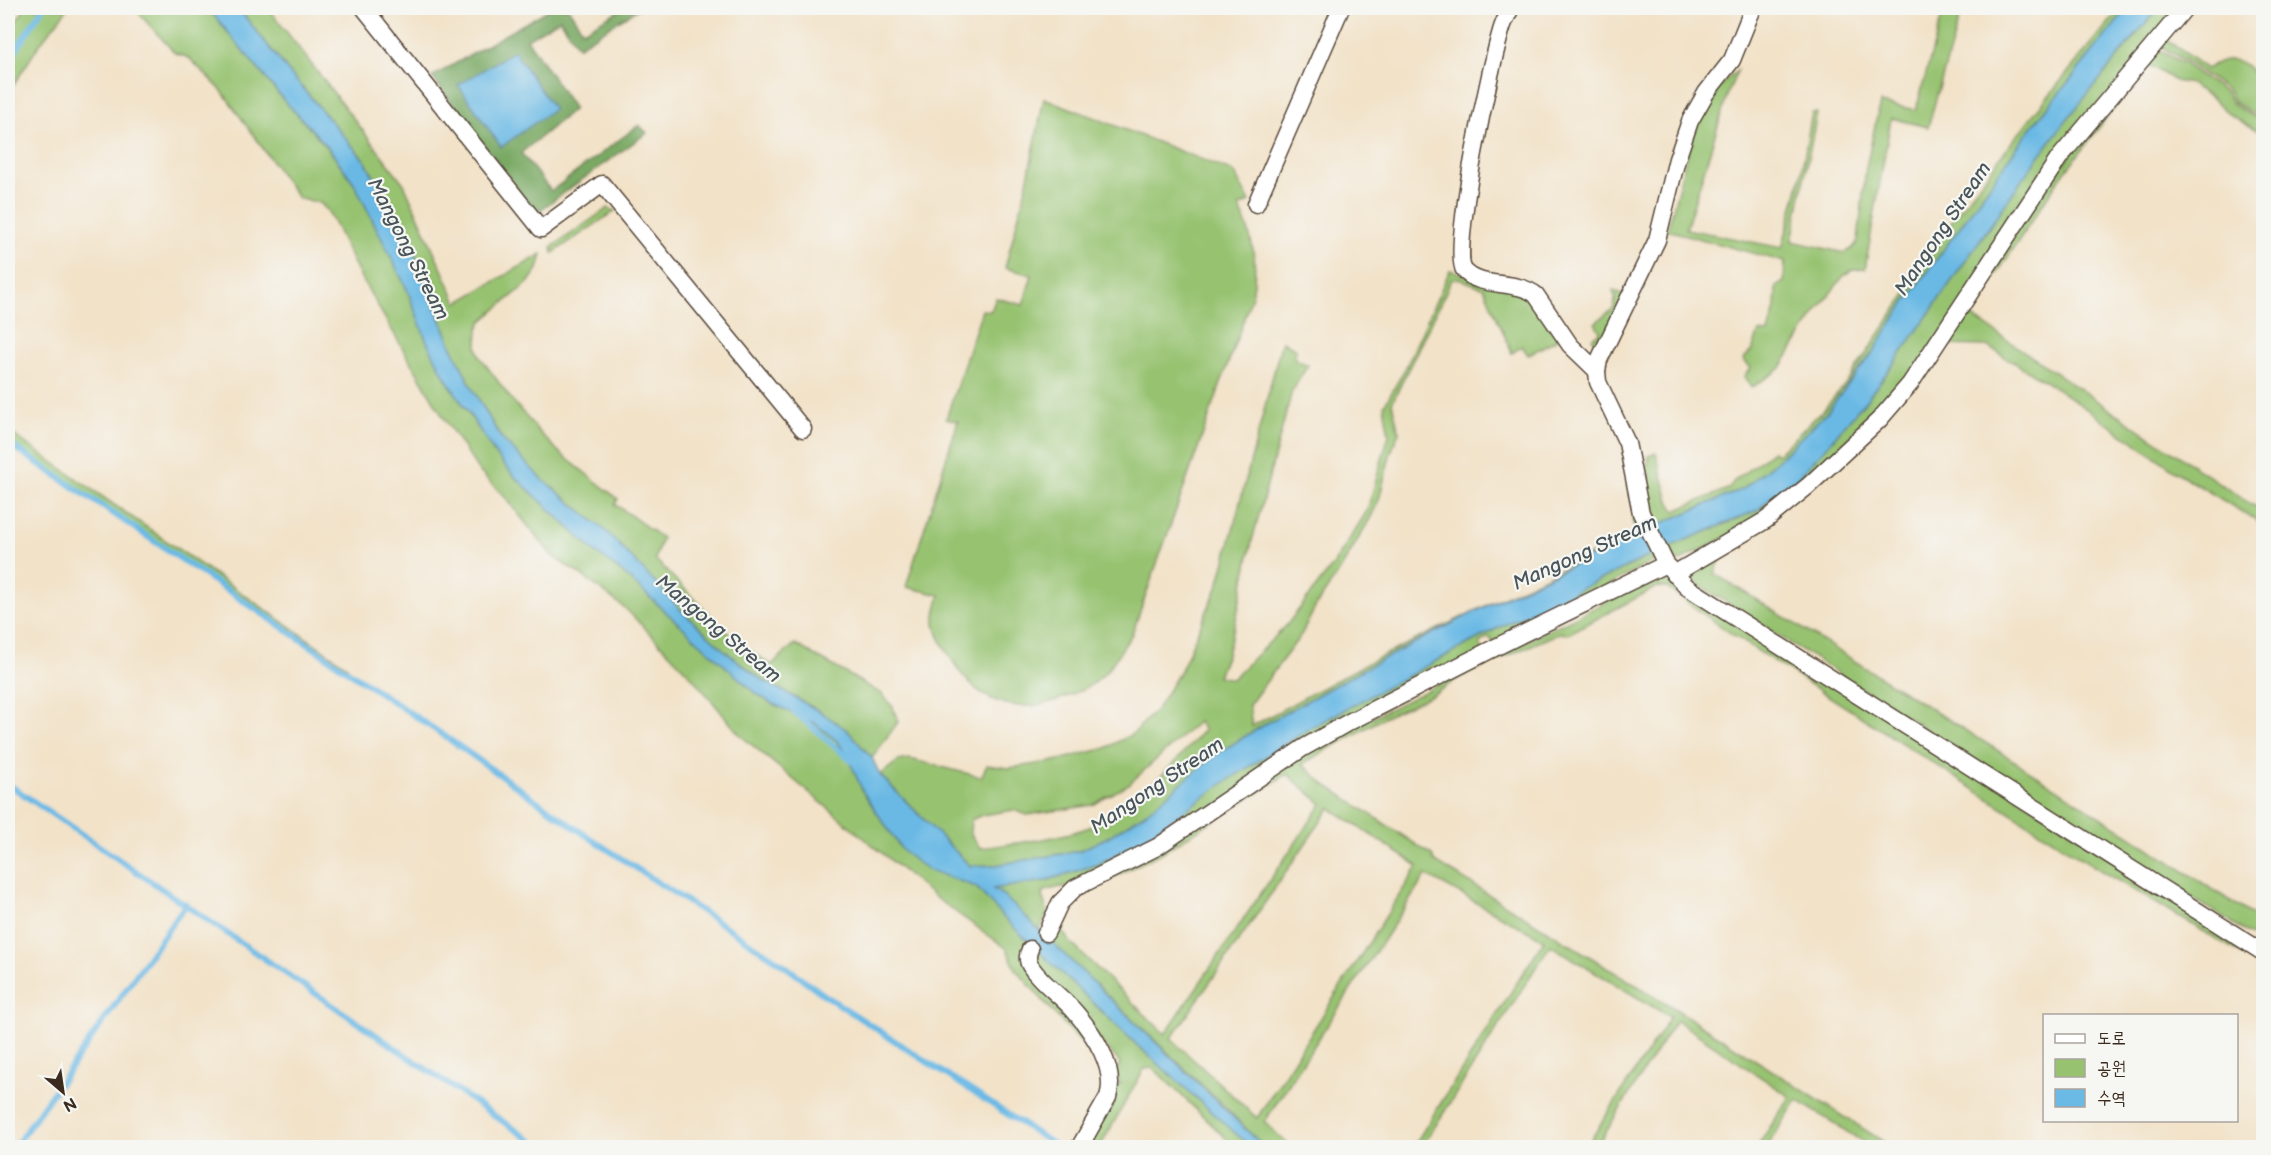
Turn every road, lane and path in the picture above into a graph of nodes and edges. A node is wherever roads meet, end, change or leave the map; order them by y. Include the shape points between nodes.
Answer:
1 (364, 8) edge
2 (1341, 8) edge
3 (1511, 8) edge
4 (1753, 8) edge
5 (2185, 8) edge
6 (1256, 204) dead end
7 (1597, 371) junction
8 (803, 429) dead end
9 (1667, 564) junction
10 (1046, 933) dead end
11 (1030, 949) dead end
12 (2264, 953) edge
13 (1079, 1148) edge

1 - 8 street via 541,229 602,184
2 - 6 street
3 - 7 street via 1502,27 1487,86 1461,263 1473,278 1528,289 1536,295 1570,345
4 - 7 street via 1732,60 1690,121 1657,240
5 - 9 street via 2059,158 1910,384 1879,420 1766,520
7 - 9 street via 1598,382 1627,443 1641,513
9 - 10 street via 1500,645 1303,748 1157,847 1075,888 1060,903
9 - 12 street via 1687,588
11 - 13 street via 1027,955 1031,967 1090,1031 1109,1070 1108,1097

